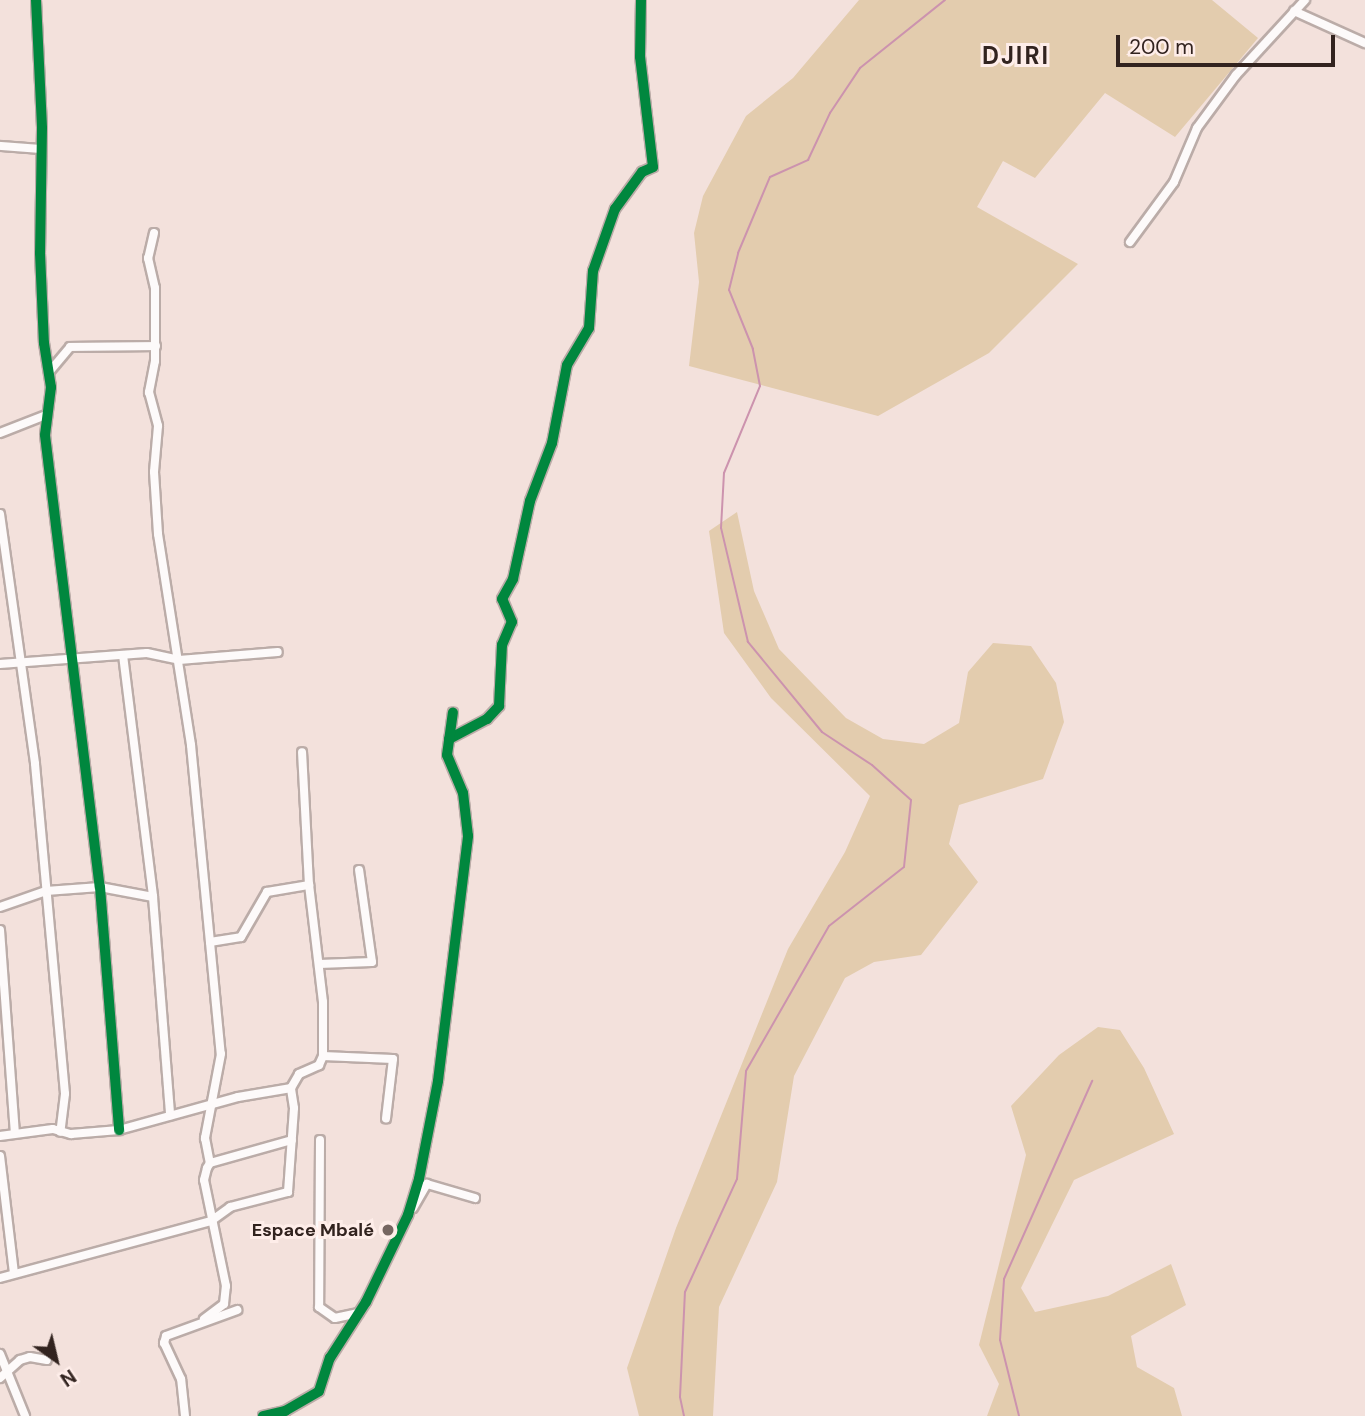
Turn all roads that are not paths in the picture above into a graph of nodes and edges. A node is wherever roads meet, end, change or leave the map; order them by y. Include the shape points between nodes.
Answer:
1 (45, 0) edge
2 (641, 0) edge
3 (1305, 0) edge
4 (36, 4) edge
5 (1294, 12) junction
6 (1365, 43) edge
7 (0, 146) edge
8 (40, 149) junction
9 (154, 233) dead end
10 (1130, 242) dead end
11 (156, 346) junction
12 (50, 371) junction
13 (46, 415) junction
14 (0, 433) edge
15 (0, 514) edge
16 (2, 542) edge
17 (278, 652) dead end
18 (123, 655) junction
19 (74, 657) junction
20 (179, 660) junction
21 (21, 663) junction
22 (0, 664) edge
23 (453, 712) dead end
24 (449, 739) junction
25 (302, 752) dead end
26 (359, 870) dead end
27 (309, 885) junction
28 (100, 887) junction
29 (46, 891) junction
30 (153, 897) junction
31 (0, 907) edge
32 (0, 930) edge
33 (210, 942) junction
34 (319, 964) junction
35 (2, 975) edge
36 (323, 1056) junction
37 (291, 1088) junction
38 (214, 1103) junction
39 (170, 1115) junction
40 (386, 1119) dead end
41 (119, 1130) junction
42 (15, 1132) junction
43 (60, 1132) junction
44 (0, 1136) edge
45 (320, 1139) dead end
46 (292, 1140) junction
47 (0, 1156) edge
48 (211, 1163) junction
49 (475, 1198) dead end
50 (408, 1215) junction
51 (211, 1221) junction
52 (14, 1273) junction
53 (0, 1278) edge
54 (237, 1310) dead end
55 (358, 1314) junction
56 (204, 1319) junction
57 (0, 1354) edge
58 (47, 1360) dead end
59 (3, 1377) edge
60 (287, 1414) edge
61 (24, 1416) edge
62 (186, 1416) edge
63 (263, 1416) edge

1 - 4 street
2 - 24 street via 640,57 653,167 642,173 615,209 593,271 589,328 567,365 552,443 530,501 513,579 502,599 512,622 502,645 504,685 499,706 487,719
3 - 5 street
4 - 8 street
5 - 6 street
5 - 10 street via 1236,75 1197,128 1174,182
7 - 8 street
8 - 12 street via 44,343
9 - 11 street via 148,258 155,288
11 - 12 street via 69,347
11 - 20 street via 149,392 158,426 154,471 158,534
12 - 13 street
13 - 14 street
13 - 19 street via 48,468
15 - 16 street
16 - 21 street
17 - 20 street
18 - 19 street
18 - 20 street via 148,653
18 - 30 street
19 - 21 street
19 - 28 street
20 - 33 street
21 - 22 street
21 - 29 street
23 - 24 street
24 - 50 street via 447,755 465,800 467,853 433,1114
25 - 27 street
26 - 34 street via 372,962
27 - 33 street via 267,892 241,936
27 - 34 street
28 - 29 street
28 - 30 street
28 - 41 street
29 - 31 street
29 - 43 street via 65,1094
30 - 39 street
32 - 35 street
33 - 38 street via 221,1054
34 - 36 street
35 - 42 street
36 - 37 street via 317,1067 299,1074
36 - 40 street via 393,1059
37 - 38 street
37 - 46 street
38 - 39 street
38 - 48 street via 205,1138
39 - 41 street
41 - 43 street
42 - 43 street
42 - 44 street
45 - 55 street via 319,1307 335,1318
46 - 48 street
46 - 51 street via 288,1192 230,1207
47 - 52 street
48 - 51 street via 204,1180
49 - 50 street via 427,1184
50 - 55 street
51 - 52 street
51 - 56 street via 226,1293 223,1304
52 - 53 street
54 - 56 street
55 - 60 street via 330,1358 319,1391
56 - 62 street via 169,1333 164,1343 181,1380
57 - 59 street
58 - 59 street via 20,1360
59 - 61 street
60 - 63 street

